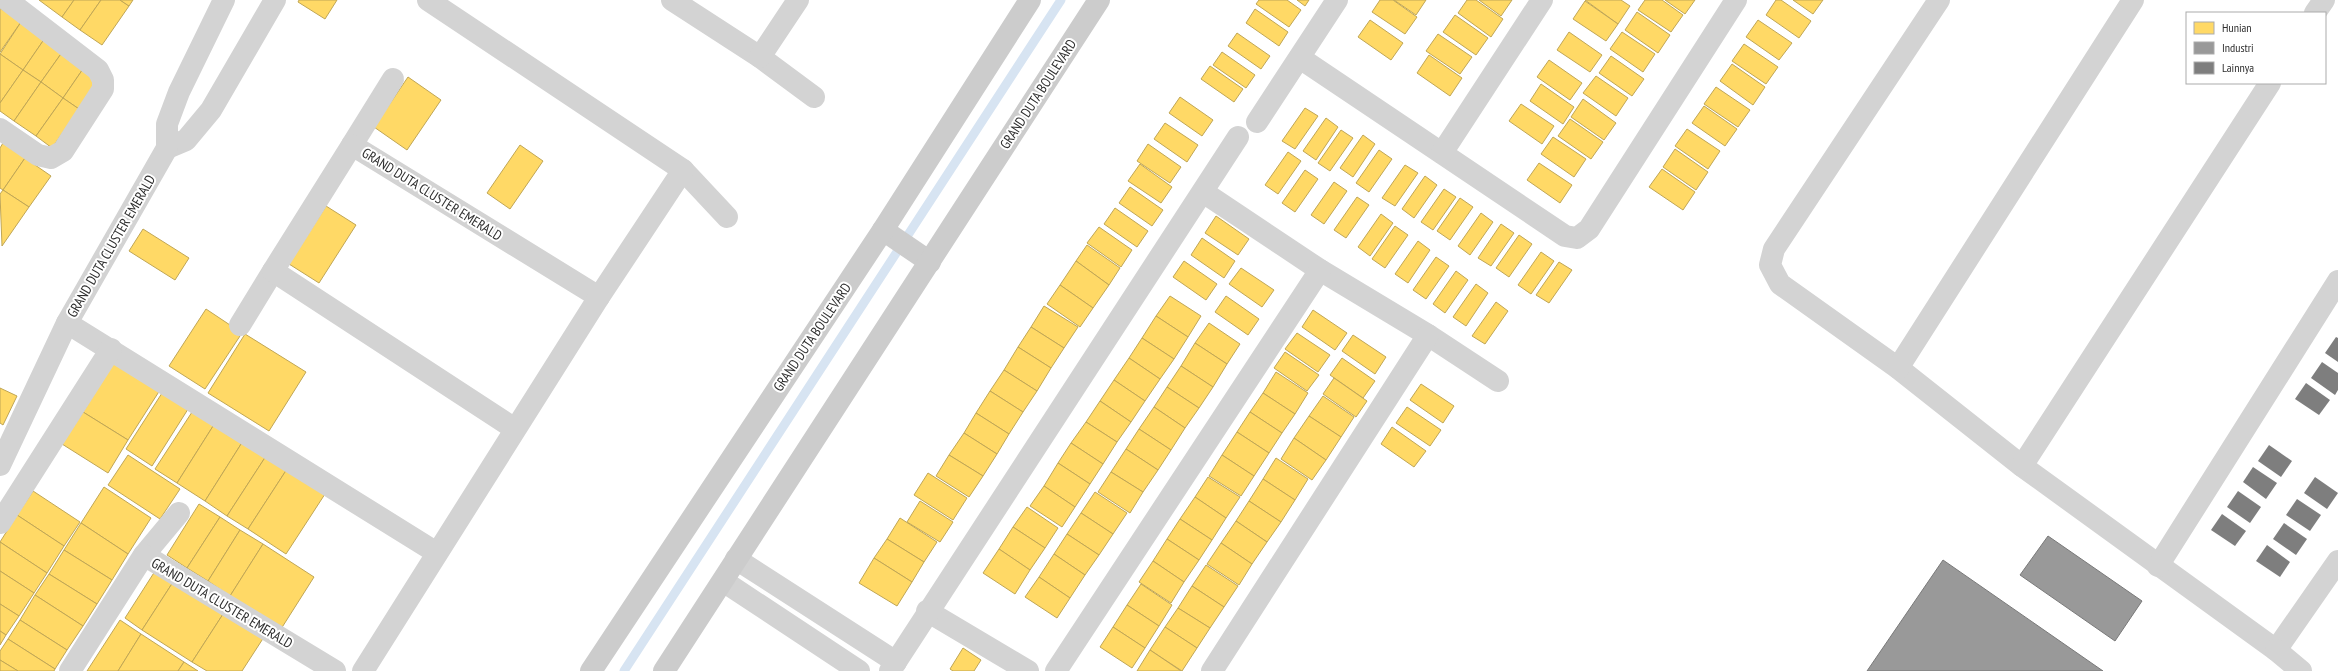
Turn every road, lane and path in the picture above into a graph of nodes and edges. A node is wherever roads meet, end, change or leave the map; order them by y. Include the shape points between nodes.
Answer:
1 (7, 0) edge
2 (224, 0) edge
3 (275, 0) edge
4 (428, 0) edge
5 (672, 0) edge
6 (798, 0) edge
7 (1030, 0) edge
8 (1099, 0) edge
9 (1338, 0) edge
10 (1542, 0) edge
11 (1736, 0) edge
12 (1939, 0) edge
13 (2133, 0) edge
14 (2324, 0) edge
15 (2316, 12) edge
16 (760, 57) junction
17 (1300, 58) junction
18 (393, 79) dead end
19 (2269, 84) edge
20 (814, 97) dead end
21 (1257, 122) dead end
22 (0, 129) edge
23 (1238, 137) dead end
24 (352, 145) junction
25 (167, 148) junction
26 (1442, 153) junction
27 (683, 170) junction
28 (1203, 192) junction
29 (727, 217) dead end
30 (889, 234) junction
31 (922, 257) junction
32 (1320, 270) junction
33 (273, 271) junction
34 (2338, 281) edge
35 (599, 296) junction
36 (67, 323) junction
37 (240, 325) dead end
38 (1428, 335) junction
39 (110, 349) junction
40 (1898, 368) junction
41 (1498, 381) dead end
42 (515, 429) junction
43 (0, 465) edge
44 (2022, 466) junction
45 (179, 513) dead end
46 (0, 523) edge
47 (437, 553) junction
48 (144, 555) junction
49 (736, 559) junction
50 (2338, 561) edge
51 (2158, 566) junction
52 (723, 581) junction
53 (927, 611) junction
54 (2276, 650) junction
55 (893, 667) edge
56 (70, 671) edge
57 (335, 671) edge
58 (363, 671) edge
59 (591, 671) edge
60 (664, 671) edge
61 (859, 671) edge
62 (1028, 671) edge
63 (1056, 671) edge
64 (1212, 671) edge
65 (2301, 671) edge

1 - 22 street via 98,70 103,80 103,89 62,151 51,158 38,155
2 - 25 street, GRAND DUTA CLUSTER EMERALD via 179,92 167,124
3 - 25 street via 211,110 186,140
4 - 27 street
5 - 16 street
6 - 16 street
7 - 30 street, GRAND DUTA BOULEVARD
8 - 31 street, GRAND DUTA BOULEVARD
9 - 17 street
10 - 26 street
11 - 26 street via 1589,229 1577,238 1565,236
12 - 40 street via 1774,249 1770,265 1780,284
13 - 40 street
14 - 15 street
16 - 20 street
17 - 21 street
17 - 26 street
18 - 24 street
19 - 44 street
23 - 28 street
24 - 33 street, GRAND DUTA CLUSTER EMERALD
24 - 35 street, GRAND DUTA CLUSTER EMERALD
25 - 36 street, GRAND DUTA CLUSTER EMERALD
27 - 29 street
27 - 35 street
28 - 32 street
28 - 53 street
30 - 31 street
30 - 59 street, GRAND DUTA BOULEVARD
31 - 49 street, GRAND DUTA BOULEVARD
32 - 38 street
32 - 63 street
33 - 37 street, GRAND DUTA CLUSTER EMERALD
33 - 42 street
34 - 51 street
35 - 42 street
36 - 39 street, GRAND DUTA CLUSTER EMERALD
36 - 43 street, GRAND DUTA CLUSTER EMERALD
38 - 41 street
38 - 64 street
39 - 46 street
39 - 47 street, GRAND DUTA CLUSTER EMERALD
40 - 44 street
42 - 47 street
44 - 51 street
45 - 48 street
47 - 58 street
48 - 56 street, GRAND DUTA CLUSTER EMERALD
48 - 57 street, GRAND DUTA CLUSTER EMERALD
49 - 52 street, GRAND DUTA BOULEVARD
49 - 55 street
50 - 54 street
51 - 54 street
52 - 60 street, GRAND DUTA BOULEVARD
52 - 61 street
53 - 55 street
53 - 62 street
54 - 65 street

